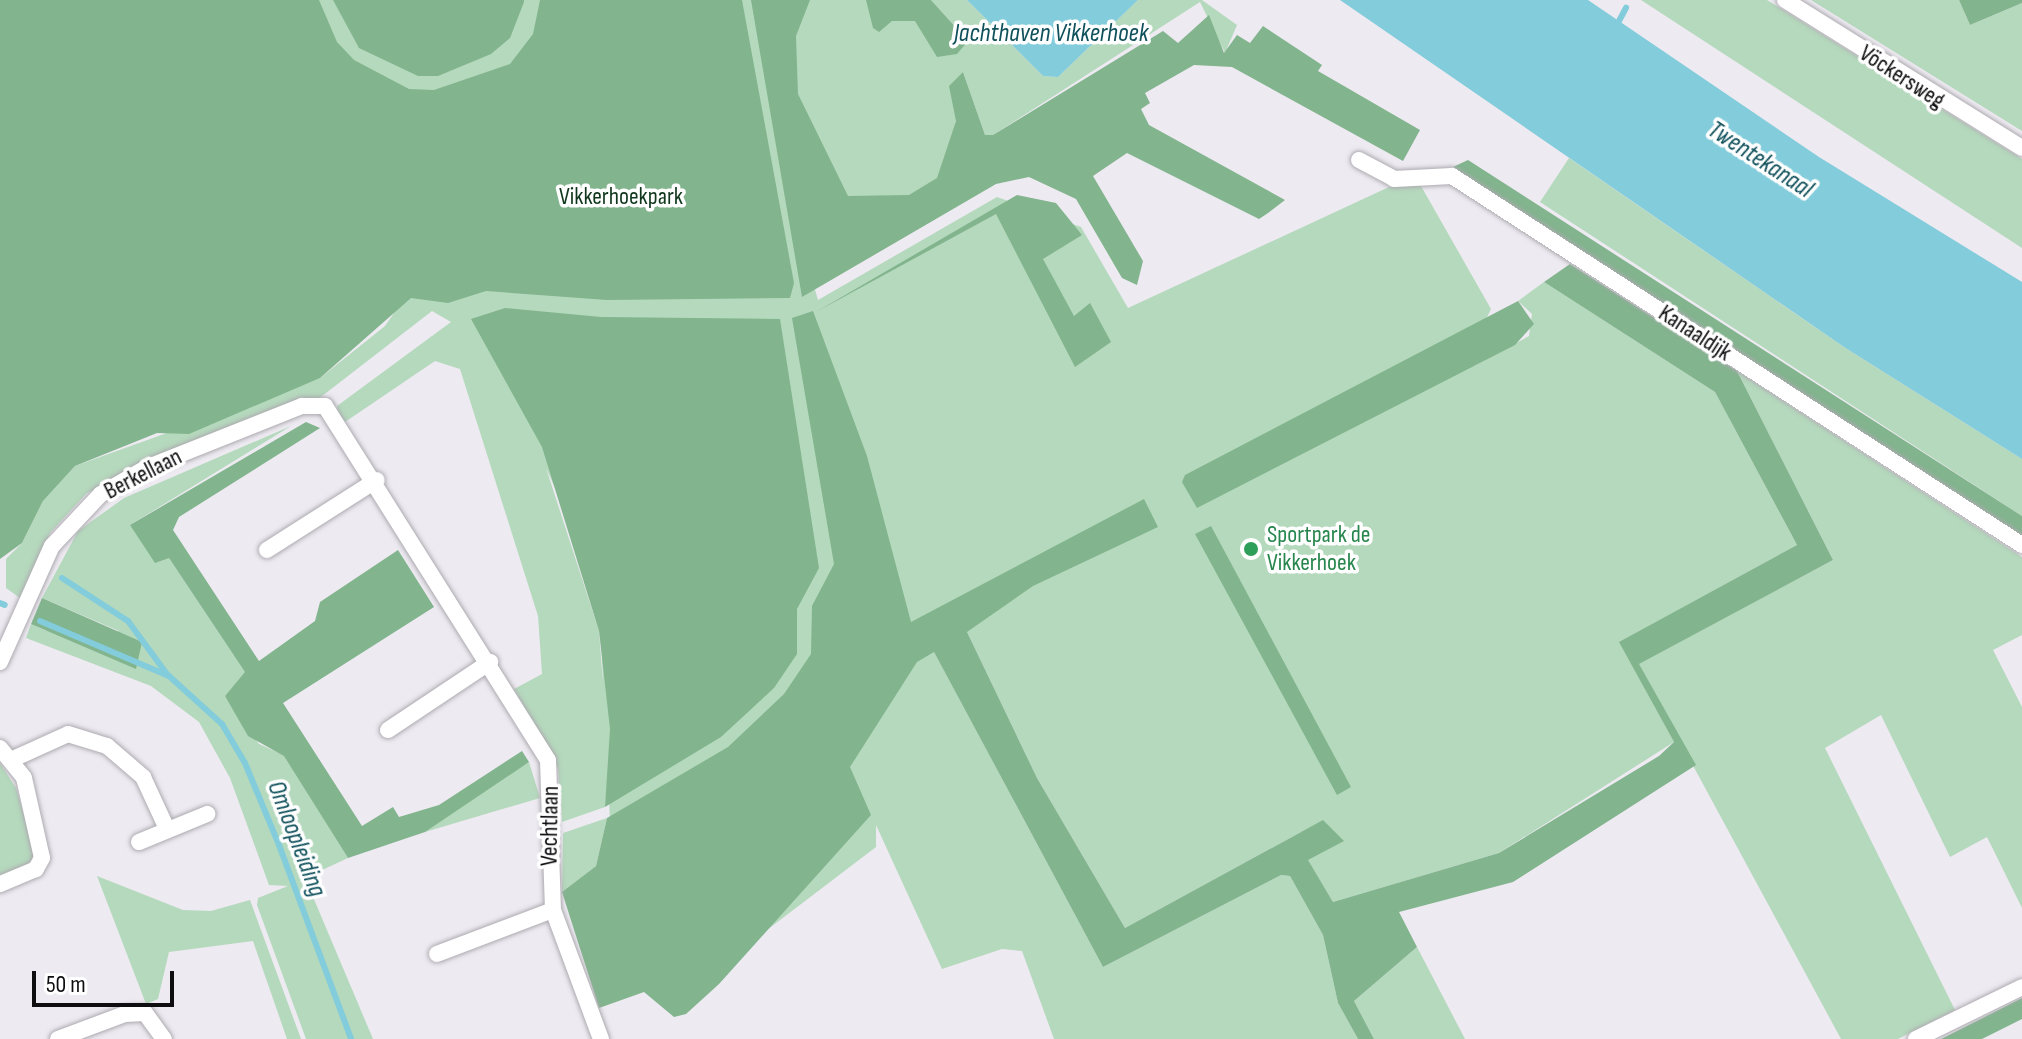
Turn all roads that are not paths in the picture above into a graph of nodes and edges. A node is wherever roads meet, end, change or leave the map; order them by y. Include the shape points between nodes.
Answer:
1 (1785, 0) edge
2 (2022, 148) edge
3 (1359, 160) dead end
4 (325, 406) joint
5 (377, 480) junction
6 (2022, 545) edge
7 (267, 550) dead end
8 (0, 662) edge
9 (490, 662) junction
10 (388, 730) dead end
11 (0, 748) edge
12 (13, 759) junction
13 (207, 814) dead end
14 (167, 829) junction
15 (139, 842) dead end
16 (0, 884) edge
17 (553, 910) junction
18 (437, 954) dead end
19 (2022, 987) edge
20 (58, 1039) edge
21 (164, 1039) edge
22 (601, 1039) edge
23 (1916, 1039) edge

1 - 2 street, Vöckersweg
3 - 6 street, Kanaaldijk via 1394,179 1452,176
4 - 5 street, Vechtlaan
4 - 8 street, Berkellaan via 302,406 146,468 101,494 52,546
5 - 7 street
5 - 9 street, Vechtlaan
9 - 10 street
9 - 17 street, Vechtlaan via 548,760
11 - 12 street
12 - 14 street via 68,734 107,746 143,777
12 - 16 street via 24,778 42,858 36,869
13 - 14 street
14 - 15 street
17 - 18 street
17 - 22 street, Vechtlaan
19 - 23 street
20 - 21 street via 125,1014 145,1013

